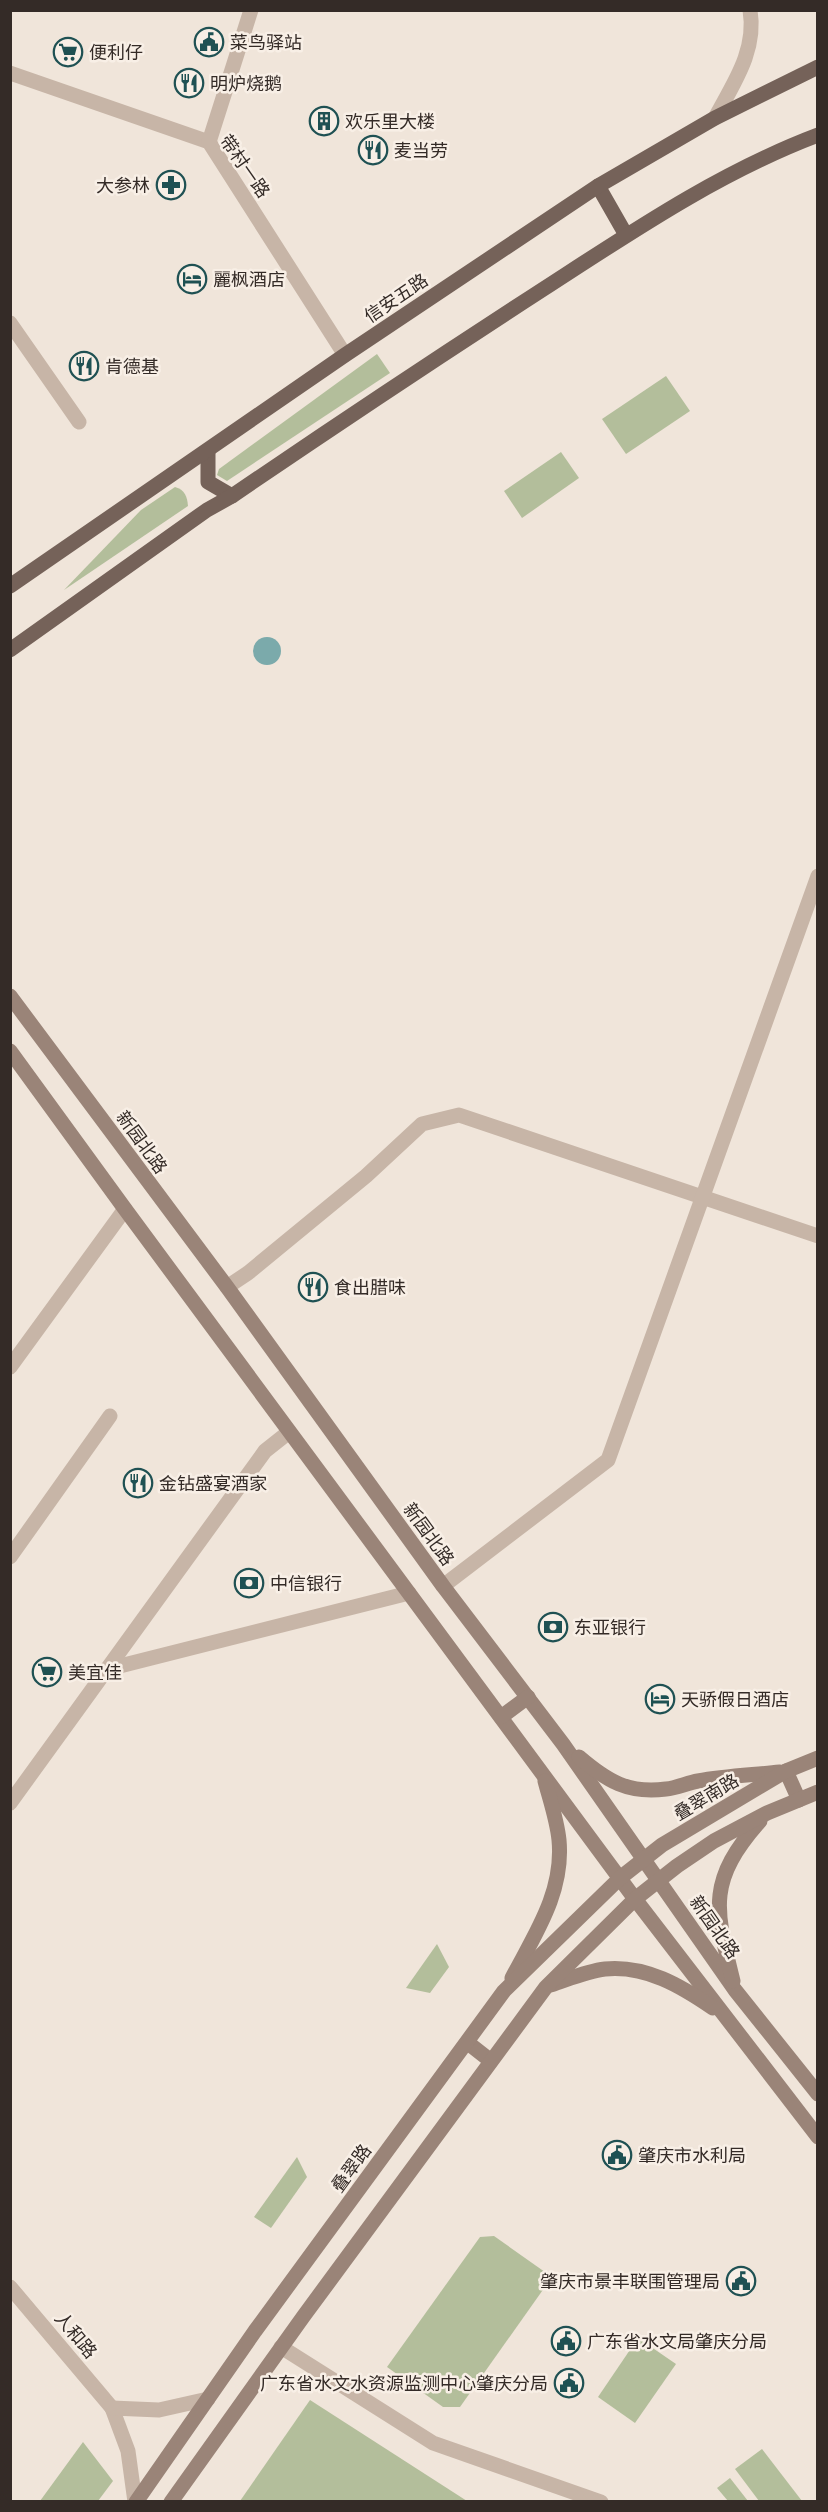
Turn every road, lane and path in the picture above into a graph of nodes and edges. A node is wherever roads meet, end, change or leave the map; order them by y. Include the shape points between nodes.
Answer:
1 (251, 10) edge
2 (750, 10) edge
3 (818, 67) edge
4 (10, 73) edge
5 (715, 118) junction
6 (818, 135) edge
7 (209, 142) junction
8 (598, 186) junction
9 (627, 235) junction
10 (10, 323) edge
11 (345, 355) junction
12 (79, 422) dead end
13 (207, 451) junction
14 (232, 496) junction
15 (10, 586) edge
16 (10, 650) edge
17 (818, 876) edge
18 (10, 996) edge
19 (10, 1051) edge
20 (703, 1196) junction
21 (125, 1209) junction
22 (818, 1236) edge
23 (227, 1287) junction
24 (10, 1367) edge
25 (110, 1416) dead end
26 (289, 1432) junction
27 (10, 1557) edge
28 (443, 1586) junction
29 (408, 1593) junction
30 (108, 1669) junction
31 (528, 1698) junction
32 (501, 1717) junction
33 (563, 1744) junction
34 (818, 1758) edge
35 (542, 1770) junction
36 (786, 1771) junction
37 (818, 1792) edge
38 (799, 1800) junction
39 (10, 1803) edge
40 (767, 1813) junction
41 (644, 1859) junction
42 (620, 1878) junction
43 (658, 1881) junction
44 (635, 1899) junction
45 (546, 1987) junction
46 (735, 1990) junction
47 (504, 1992) junction
48 (726, 2016) junction
49 (468, 2043) junction
50 (782, 2047) junction
51 (491, 2061) junction
52 (761, 2061) junction
53 (818, 2094) edge
54 (818, 2137) edge
55 (10, 2287) edge
56 (281, 2347) junction
57 (208, 2399) junction
58 (112, 2408) junction
59 (136, 2502) edge
60 (171, 2502) edge
61 (601, 2502) edge

1 - 7 street
2 - 5 street via 749,52
3 - 5 main road, 信安五路
4 - 7 street, 带村一路
5 - 8 main road, 信安五路
6 - 9 main road via 776,151
7 - 11 street, 带村一路
8 - 9 main road
8 - 11 main road, 信安五路
9 - 14 main road
10 - 12 street
11 - 13 main road, 信安五路
13 - 14 main road via 208,482
13 - 15 main road, 信安五路
14 - 16 main road
17 - 20 street
18 - 23 main road, 新园北路
19 - 21 main road
20 - 22 street
20 - 23 street via 459,1115 422,1124 366,1176
20 - 28 street via 608,1460
21 - 24 street
21 - 26 main road
23 - 28 main road, 新园北路
25 - 27 street
26 - 29 main road
26 - 30 street via 265,1451
28 - 31 main road, 新园北路
29 - 30 street
29 - 32 main road
30 - 39 street
31 - 32 main road
31 - 33 main road, 新园北路
32 - 35 main road
33 - 36 main road via 620,1786 647,1790
33 - 41 main road, 新园北路
34 - 36 main road, 叠翠南路
35 - 42 main road
35 - 47 main road via 559,1838 560,1867 552,1900
36 - 38 main road
36 - 41 main road, 叠翠南路
37 - 38 main road
38 - 40 main road
40 - 43 main road via 714,1841
40 - 46 main road via 739,1845 720,1885 719,1917
41 - 42 main road, 叠翠南路
41 - 43 main road, 新园北路
42 - 44 main road
42 - 47 main road, 叠翠路
43 - 44 main road
43 - 46 main road, 新园北路
44 - 45 main road
44 - 48 main road
45 - 48 main road via 605,1969 627,1969 668,1980
45 - 51 main road
46 - 50 main road, 新园北路
47 - 49 main road, 叠翠路
48 - 52 main road
49 - 51 main road
49 - 57 main road, 叠翠路
50 - 52 main road
50 - 53 main road, 新园北路
51 - 56 main road
52 - 54 main road
55 - 58 street, 人和路
56 - 60 main road
56 - 61 street via 433,2443
57 - 58 street via 159,2410
57 - 59 main road, 叠翠路
58 - 59 street, 人和路 via 128,2451

